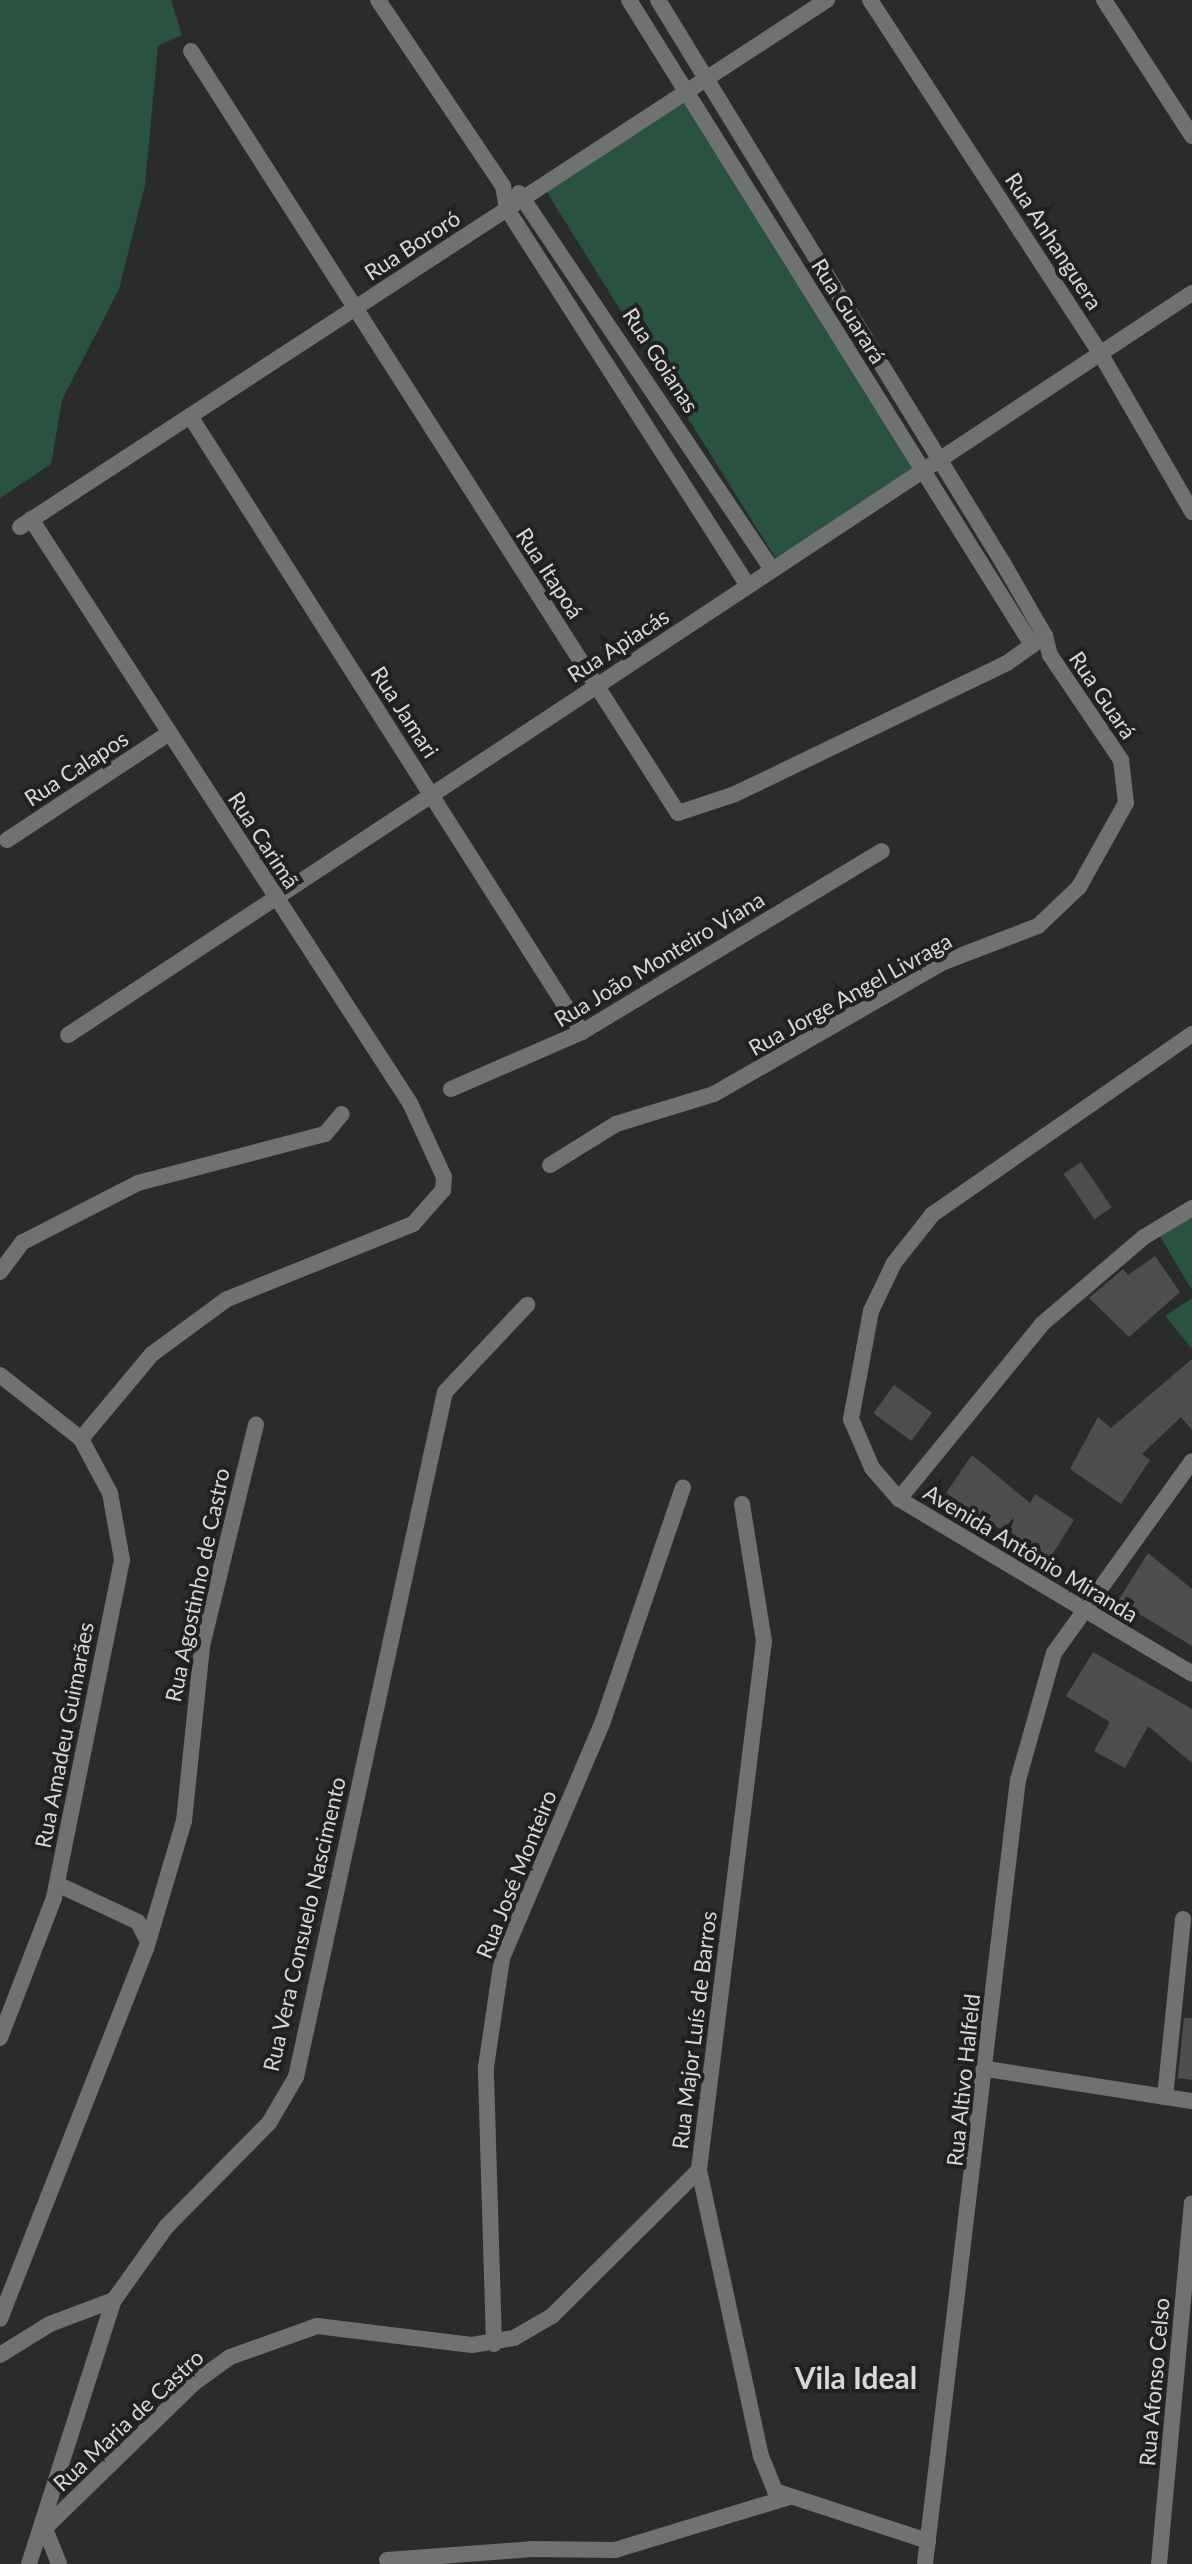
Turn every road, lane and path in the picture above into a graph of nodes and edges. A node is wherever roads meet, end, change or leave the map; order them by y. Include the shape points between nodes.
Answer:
1 (378, 0) edge
2 (629, 0) edge
3 (658, 0) edge
4 (827, 0) edge
5 (870, 0) edge
6 (1104, 0) edge
7 (191, 51) dead end
8 (709, 77) junction
9 (688, 91) junction
10 (1192, 136) edge
11 (503, 186) junction
12 (527, 196) junction
13 (507, 209) junction
14 (1192, 293) edge
15 (353, 309) junction
16 (868, 339) junction
17 (848, 352) junction
18 (1100, 353) junction
19 (190, 416) junction
20 (940, 459) junction
21 (922, 471) junction
22 (1192, 512) edge
23 (25, 523) joint
24 (772, 570) junction
25 (748, 586) junction
26 (1038, 640) junction
27 (596, 686) junction
28 (169, 733) junction
29 (1121, 760) joint
30 (431, 795) junction
31 (7, 840) dead end
32 (882, 851) dead end
33 (275, 898) junction
34 (582, 1032) junction
35 (1192, 1034) edge
36 (68, 1035) dead end
37 (451, 1089) dead end
38 (342, 1114) dead end
39 (550, 1165) dead end
40 (1192, 1208) edge
41 (0, 1272) edge
42 (527, 1305) dead end
43 (0, 1375) edge
44 (256, 1425) dead end
45 (81, 1439) junction
46 (1192, 1461) edge
47 (683, 1487) dead end
48 (899, 1499) junction
49 (742, 1504) dead end
50 (1082, 1612) junction
51 (1192, 1674) edge
52 (57, 1884) junction
53 (1183, 1919) dead end
54 (148, 1942) junction
55 (0, 2038) edge
56 (987, 2069) junction
57 (1165, 2097) junction
58 (1192, 2101) edge
59 (699, 2170) junction
60 (1192, 2204) edge
61 (114, 2300) junction
62 (0, 2319) edge
63 (494, 2344) junction
64 (0, 2355) edge
65 (789, 2497) junction
66 (45, 2528) junction
67 (928, 2541) junction
68 (387, 2560) dead end
69 (29, 2564) edge
70 (59, 2564) edge
71 (925, 2564) edge
72 (1159, 2564) edge

1 - 11 street
2 - 9 street, Rua Guarará
3 - 8 street, Rua Guarará
4 - 8 street, Rua Bororó
5 - 18 street, Rua Anhanguera
6 - 10 street
7 - 15 street, Rua Itapoá
8 - 9 street, Rua Bororó
8 - 16 street, Rua Guarará
9 - 12 street, Rua Bororó
9 - 17 street, Rua Guarará
11 - 12 street
11 - 13 street
12 - 13 street, Rua Bororó
12 - 24 street, Rua Goianas
13 - 15 street, Rua Bororó
13 - 25 street
14 - 18 street, Rua Apiacás
15 - 19 street, Rua Bororó
15 - 27 street, Rua Itapoá
16 - 17 street
16 - 20 street, Rua Guarará
17 - 21 street, Rua Guarará
18 - 20 street, Rua Apiacás
18 - 22 street, Rua Anhanguera
19 - 23 street, Rua Bororó
19 - 30 street, Rua Jamari
20 - 21 street, Rua Apiacás
20 - 26 street, Rua Guarará
21 - 24 street, Rua Apiacás
21 - 26 street, Rua Guarará
23 - 28 street, Rua Carimã
24 - 25 street, Rua Apiacás
25 - 27 street, Rua Apiacás
26 - 27 street, Rua Itapoá via 735,794 678,813
26 - 29 street, Rua Guará
27 - 30 street, Rua Apiacás
28 - 31 street, Rua Calapos
28 - 33 street, Rua Carimã
29 - 39 street, Rua Jorge Angel Livraga via 1127,789 1122,819 1079,887 1038,926 944,962 714,1094 616,1124
30 - 33 street, Rua Apiacás
30 - 34 street, Rua Jamari
32 - 34 street, Rua João Monteiro Viana
33 - 36 street, Rua Apiacás
33 - 45 street, Rua Carimã via 410,1103 444,1177 443,1190 413,1224 227,1299 152,1354
34 - 37 street, Rua João Monteiro Viana
35 - 48 street, Avenida Antônio Miranda via 932,1215 894,1263 871,1311 851,1419 872,1468
38 - 41 street via 325,1134 138,1183 23,1242
40 - 48 street via 1144,1237 1042,1324
42 - 61 street, Rua Vera Consuelo Nascimento via 445,1392 296,2077 269,2123 166,2227
43 - 45 street, Rua Amadeu Guimarães
44 - 54 street, Rua Agostinho de Castro via 202,1646 184,1821
45 - 52 street, Rua Amadeu Guimarães via 110,1493 122,1560
46 - 50 street, Rua Altivo Halfeld
47 - 63 street, Rua José Monteiro via 602,1724 502,1958 486,2067
48 - 50 street, Avenida Antônio Miranda
49 - 59 street, Rua Major Luís de Barros via 764,1641
50 - 51 street, Avenida Antônio Miranda
50 - 56 street, Rua Altivo Halfeld via 1054,1653 1018,1780
52 - 54 street via 138,1922
52 - 55 street, Rua Amadeu Guimarães
53 - 57 street
54 - 62 street, Rua Agostinho de Castro
56 - 57 street
56 - 67 street, Rua Altivo Halfeld
57 - 58 street
59 - 63 street via 552,2316
59 - 65 street, Rua Major Luís de Barros via 761,2456 775,2491
60 - 72 street, Rua Afonso Celso
61 - 64 street via 50,2324
61 - 66 street, Rua Vera Consuelo Nascimento via 66,2443
63 - 66 street, Rua Maria de Castro via 317,2326 288,2332 230,2357 194,2383
65 - 67 street
65 - 68 street via 615,2550 532,2549
66 - 69 street, Rua Vera Consuelo Nascimento
66 - 70 street
67 - 71 street, Rua Altivo Halfeld

